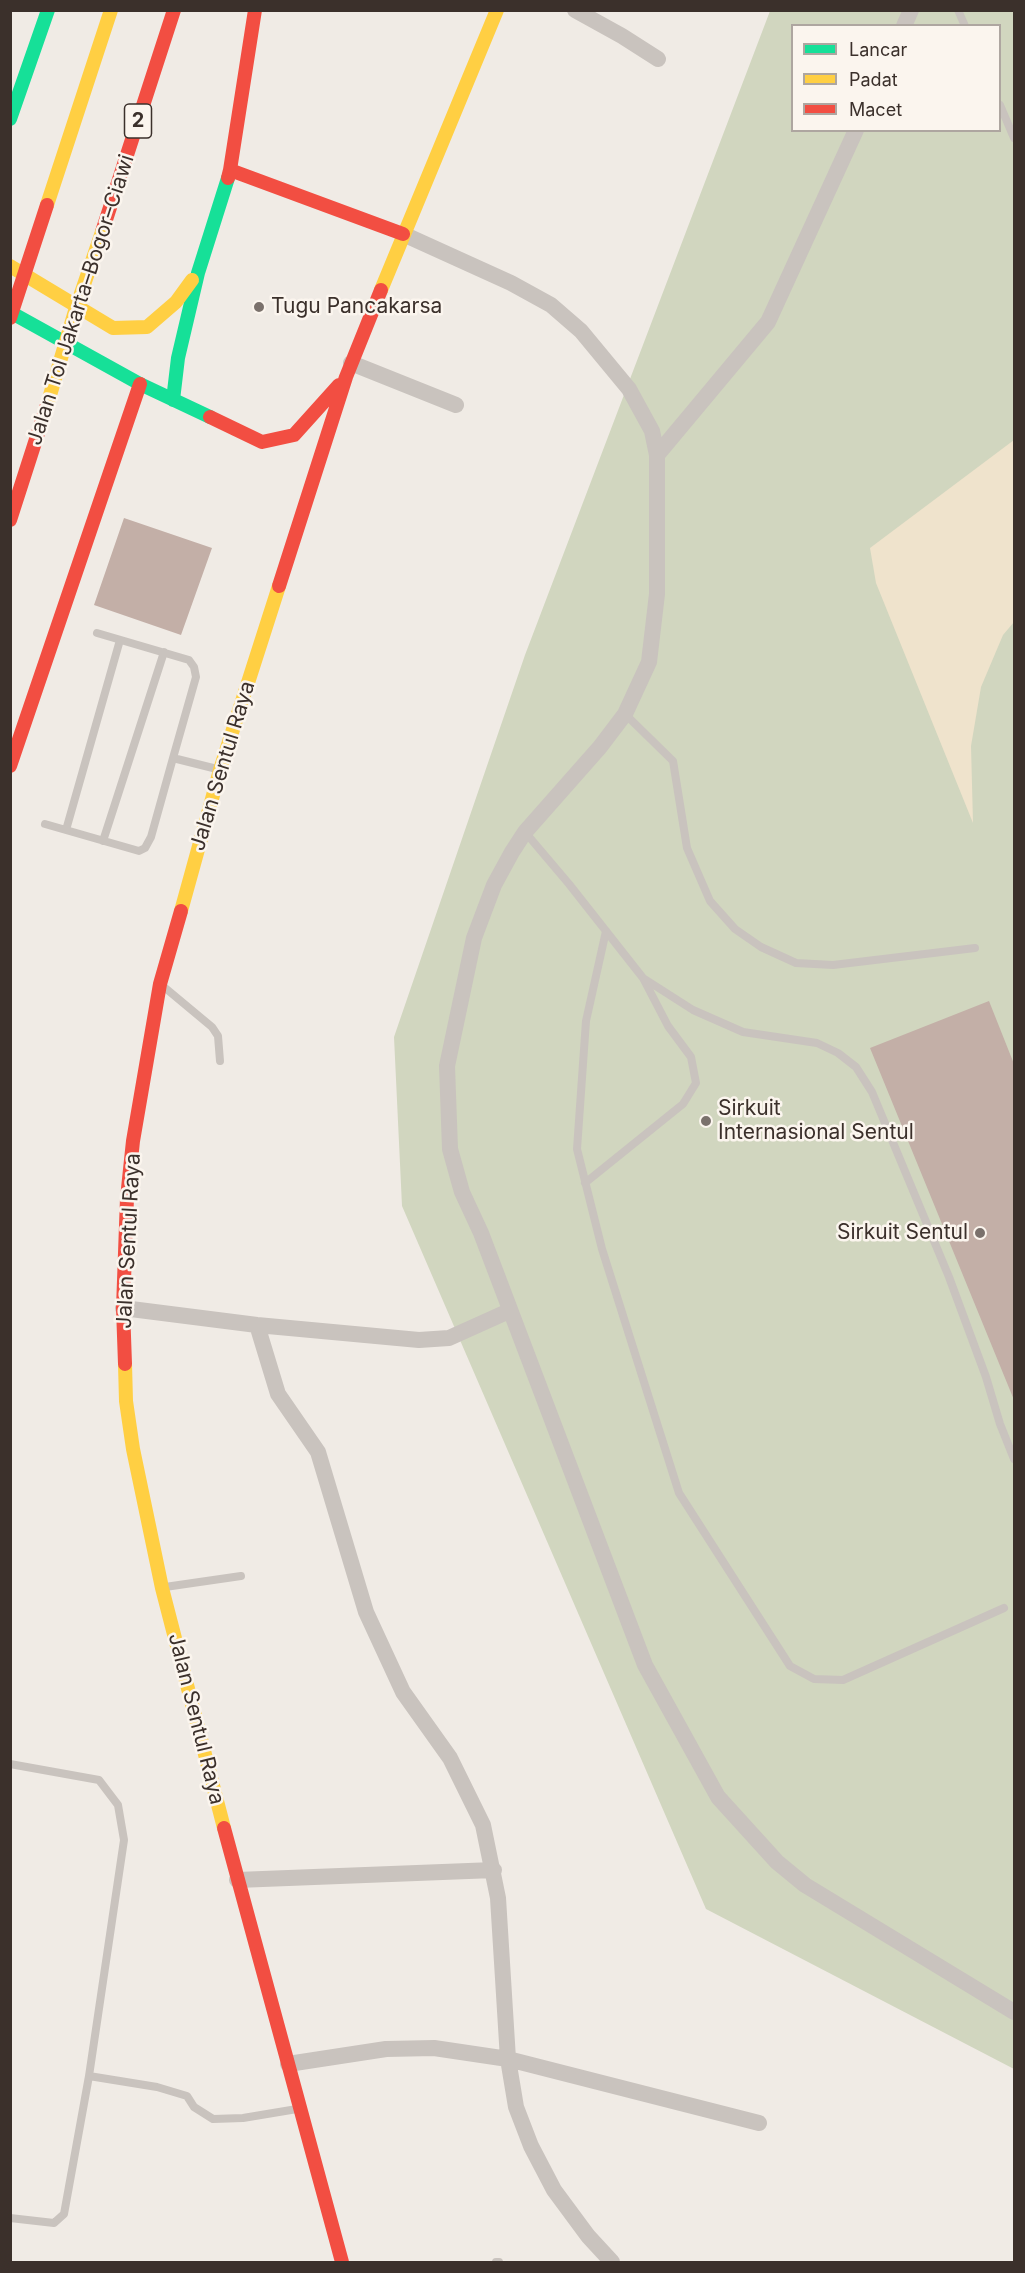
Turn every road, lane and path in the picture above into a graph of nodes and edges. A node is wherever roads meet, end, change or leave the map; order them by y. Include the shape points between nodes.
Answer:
1 (48, 10) edge
2 (111, 10) edge
3 (174, 10) edge
4 (255, 10) edge
5 (497, 10) edge
6 (575, 10) edge
7 (911, 10) edge
8 (958, 10) edge
9 (905, 24) edge
10 (964, 24) edge
11 (658, 59) dead end
12 (1001, 109) edge
13 (10, 119) edge
14 (855, 132) edge
15 (1014, 138) edge
16 (230, 170) junction
17 (403, 234) junction
18 (10, 266) edge
19 (198, 273) junction
20 (10, 312) edge
21 (10, 318) edge
22 (348, 370) junction
23 (140, 384) junction
24 (173, 400) junction
25 (456, 405) dead end
26 (657, 455) junction
27 (10, 520) edge
28 (97, 633) dead end
29 (120, 640) junction
30 (164, 652) junction
31 (625, 714) junction
32 (173, 758) junction
33 (10, 766) edge
34 (220, 770) junction
35 (45, 824) dead end
36 (66, 830) junction
37 (525, 832) junction
38 (104, 840) junction
39 (606, 931) junction
40 (975, 948) dead end
41 (643, 978) junction
42 (160, 984) junction
43 (220, 1061) dead end
44 (585, 1183) junction
45 (123, 1308) junction
46 (509, 1311) junction
47 (257, 1325) junction
48 (1014, 1459) edge
49 (241, 1576) dead end
50 (162, 1588) junction
51 (1004, 1608) dead end
52 (10, 1764) edge
53 (494, 1870) junction
54 (237, 1880) junction
55 (1014, 2012) edge
56 (508, 2059) junction
57 (288, 2064) junction
58 (89, 2076) junction
59 (300, 2108) junction
60 (759, 2123) dead end
61 (10, 2218) edge
62 (342, 2262) edge
63 (612, 2262) edge

1 - 13 main road
2 - 21 main road, bridge
3 - 27 main road, Jalan Tol Jakarta–Bogor–Ciawi / 2, bridge
4 - 16 main road
5 - 17 main road, Jalan Sentul Raya
6 - 11 street
7 - 9 street
8 - 10 lane
12 - 15 lane
14 - 26 street via 768,322
16 - 17 main road
16 - 19 main road
17 - 22 main road, Jalan Sentul Raya
17 - 26 street via 511,283 551,305 581,331 629,389 652,431
18 - 19 main road via 113,328 147,327 176,302
19 - 24 main road via 178,358
20 - 23 main road
22 - 24 main road via 294,435 262,442
22 - 25 street
22 - 34 main road, Jalan Sentul Raya
23 - 24 main road
23 - 33 main road
26 - 31 street via 657,594 649,662
28 - 29 lane
29 - 30 lane
29 - 36 lane
30 - 32 lane via 189,660 196,677
30 - 38 lane
31 - 37 street
31 - 40 lane via 673,761 687,848 710,901 735,929 761,947 796,963 834,965
32 - 34 lane
32 - 38 lane via 152,837 145,848 139,851
34 - 42 main road, Jalan Sentul Raya
35 - 36 lane
36 - 38 lane
37 - 39 lane
37 - 46 street via 494,885 474,938 447,1066 450,1149 462,1192
39 - 41 lane
39 - 44 lane via 586,1021 577,1149
41 - 44 lane via 668,1026 691,1057 696,1083 684,1104
41 - 48 lane via 693,1010 743,1032 816,1043 856,1067 872,1092 949,1277
42 - 43 lane via 212,1027 218,1036
42 - 45 main road, Jalan Sentul Raya via 127,1198
44 - 51 lane via 679,1493 790,1666 814,1679 843,1680
45 - 47 street
45 - 50 main road, Jalan Sentul Raya via 126,1401
46 - 47 street via 448,1338 419,1340
46 - 55 street via 645,1665 718,1797 777,1862 805,1885
47 - 53 street via 278,1394 318,1452 366,1612 403,1692 450,1758 483,1825
49 - 50 lane
50 - 54 main road, Jalan Sentul Raya
52 - 58 lane via 99,1780 118,1805 124,1840
53 - 54 street
53 - 56 street
54 - 57 main road, Jalan Sentul Raya
56 - 57 street via 434,2048 386,2049
56 - 60 street
56 - 63 street via 516,2107 531,2146 554,2190
57 - 59 main road, Jalan Sentul Raya
58 - 59 lane via 187,2096 194,2107 213,2119
58 - 61 lane via 64,2214 54,2223
59 - 62 main road, Jalan Sentul Raya

